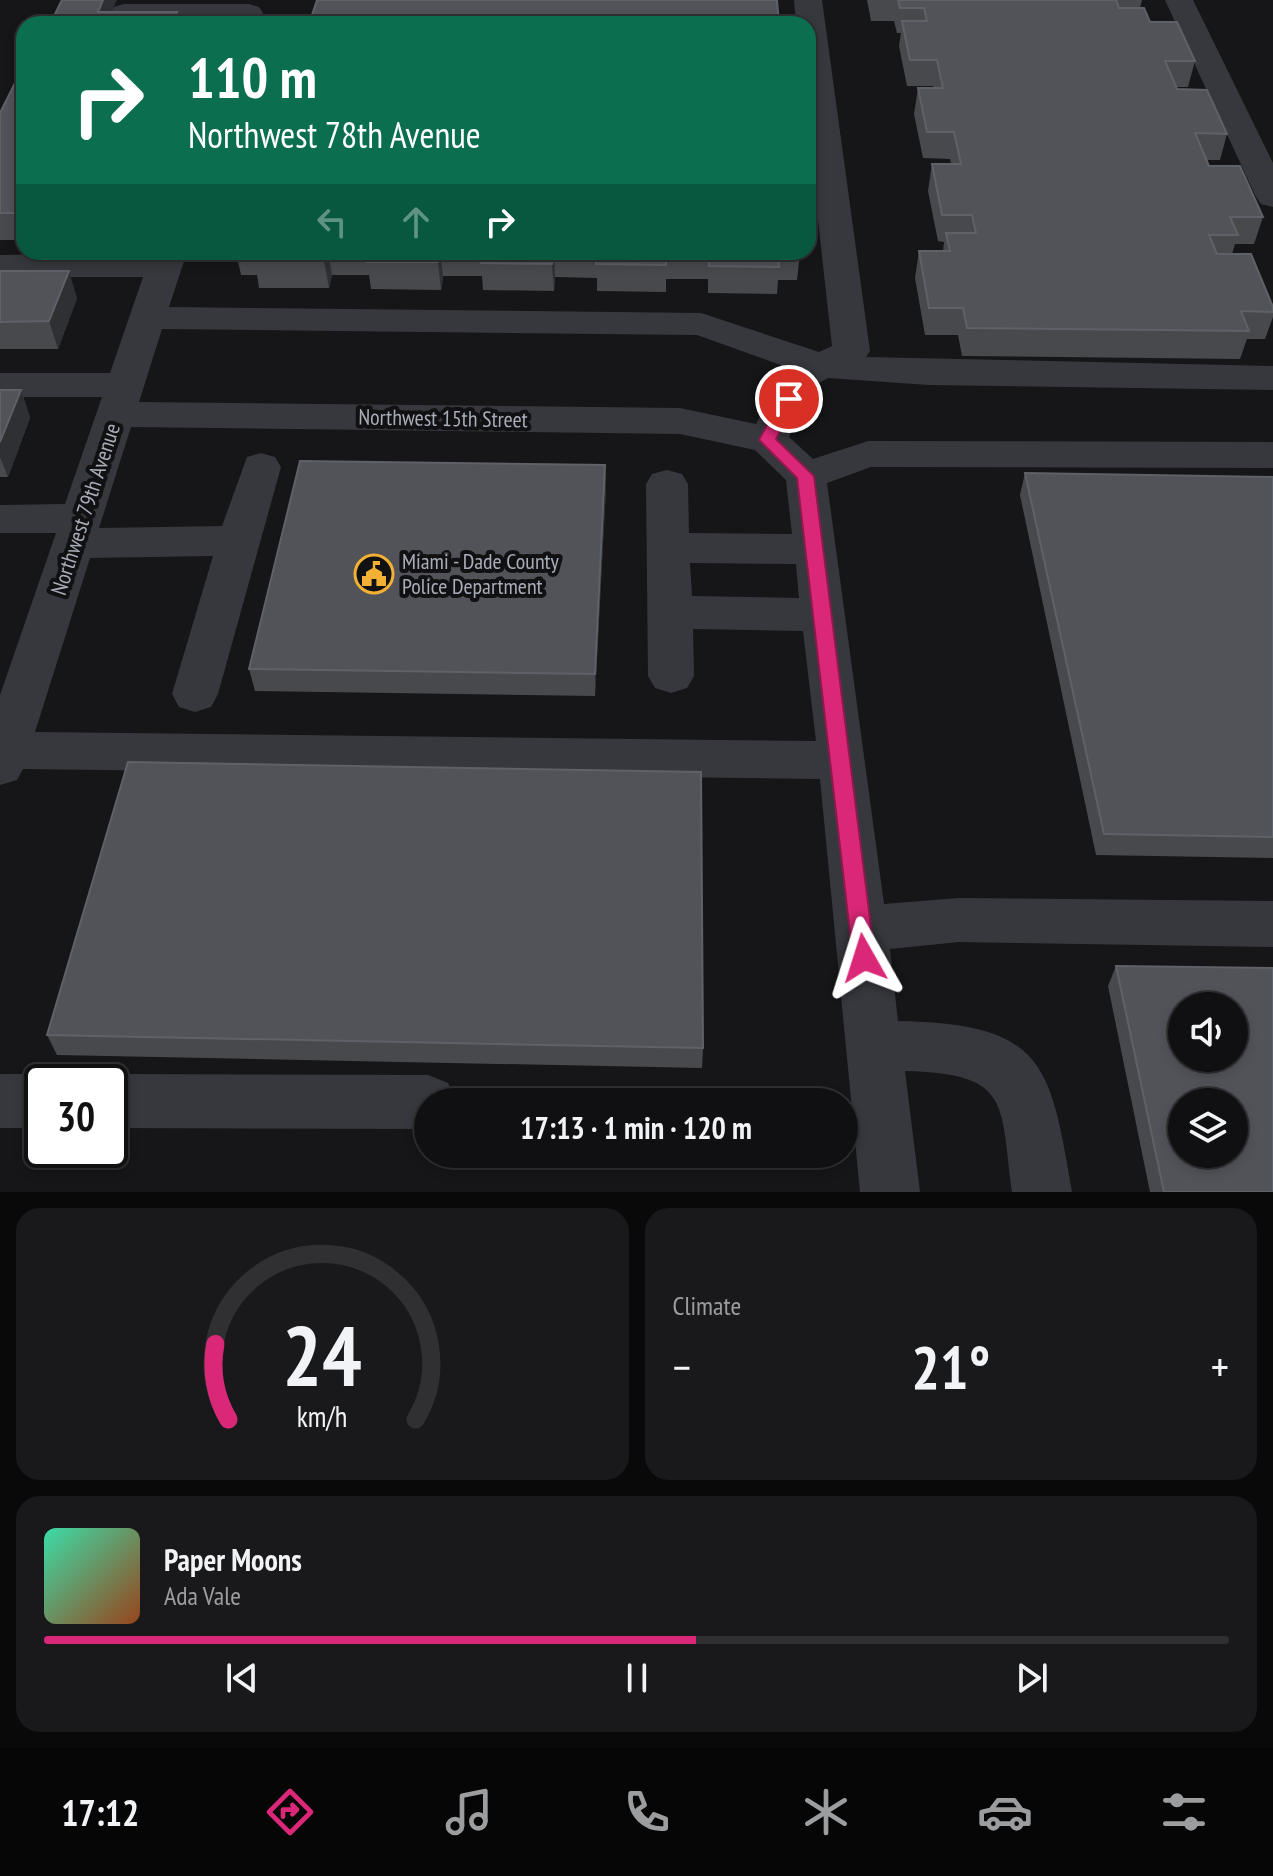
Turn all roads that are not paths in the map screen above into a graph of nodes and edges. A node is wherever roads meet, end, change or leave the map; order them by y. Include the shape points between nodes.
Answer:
1 (1179, 0) edge
2 (249, 12) edge
3 (124, 13) edge
4 (816, 123) edge
5 (1273, 197) edge
6 (143, 260) edge
7 (167, 260) edge
8 (0, 266) edge
9 (148, 318) junction
10 (822, 366) junction
11 (1273, 378) edge
12 (0, 385) edge
13 (120, 400) junction
14 (768, 440) junction
15 (1273, 455) edge
16 (261, 467) dead end
17 (806, 476) junction
18 (667, 484) dead end
19 (0, 519) edge
20 (78, 530) junction
21 (239, 541) junction
22 (668, 548) junction
23 (815, 549) junction
24 (670, 612) junction
25 (823, 615) junction
26 (671, 676) dead end
27 (195, 694) dead end
28 (2, 756) edge
29 (842, 760) junction
30 (1273, 924) edge
31 (861, 929) junction
32 (874, 1045) junction
33 (0, 1101) edge
34 (24, 1101) edge
35 (128, 1101) edge
36 (414, 1102) edge
37 (862, 1104) edge
38 (890, 1192) edge
39 (1042, 1192) edge

1 - 5 street
2 - 3 street
4 - 10 street via 851,351
6 - 8 street
7 - 9 street, Northwest 79th Avenue
9 - 10 street via 701,324
9 - 13 street, Northwest 79th Avenue
10 - 11 street via 929,373
10 - 14 street via 799,378
12 - 13 street, Northwest 15th Street
13 - 14 street, Northwest 15th Street via 680,421
13 - 20 street, Northwest 79th Avenue
14 - 17 street
15 - 17 street via 868,454
16 - 21 street
17 - 23 street
18 - 22 street
19 - 20 street
20 - 21 street
20 - 28 street, Northwest 79th Avenue
21 - 27 street
22 - 23 street
22 - 24 street
23 - 25 street
24 - 25 street
24 - 26 street
25 - 29 street
28 - 29 street
29 - 31 street
30 - 31 street via 959,920
31 - 32 street
32 - 37 street
32 - 39 street via 960,1050 1008,1068 1025,1094
33 - 34 street
35 - 36 street
37 - 38 street

